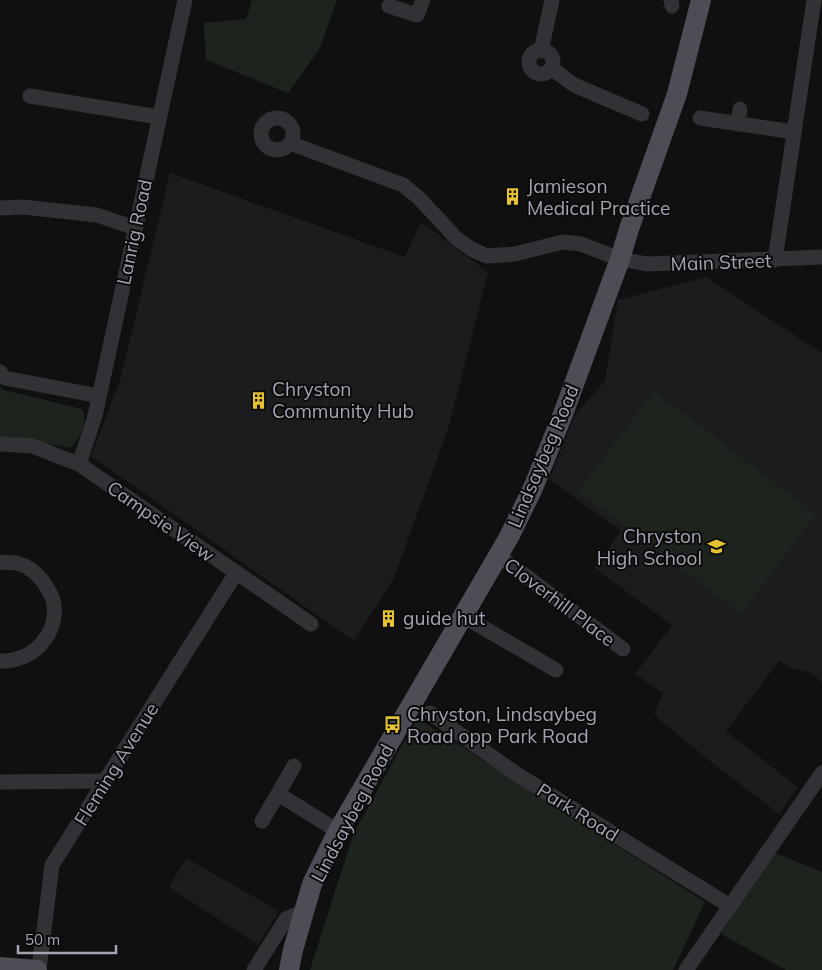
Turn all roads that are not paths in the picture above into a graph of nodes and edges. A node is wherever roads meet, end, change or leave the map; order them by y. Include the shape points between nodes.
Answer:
1 (423, 0) edge
2 (552, 0) edge
3 (701, 0) edge
4 (814, 0) edge
5 (179, 2) edge
6 (389, 6) dead end
7 (30, 96) dead end
8 (740, 109) dead end
9 (642, 114) dead end
10 (159, 117) junction
11 (700, 118) dead end
12 (738, 124) junction
13 (794, 132) junction
14 (290, 143) dead end
15 (0, 208) edge
16 (135, 228) junction
17 (822, 257) edge
18 (620, 259) junction
19 (775, 260) junction
20 (0, 372) edge
21 (99, 396) junction
22 (0, 444) edge
23 (80, 464) junction
24 (498, 555) junction
25 (0, 562) edge
26 (236, 573) junction
27 (463, 616) junction
28 (311, 624) dead end
29 (623, 648) dead end
30 (0, 661) edge
31 (556, 670) dead end
32 (430, 713) dead end
33 (294, 766) dead end
34 (822, 773) edge
35 (105, 781) junction
36 (0, 782) edge
37 (278, 794) junction
38 (262, 822) dead end
39 (338, 831) junction
40 (730, 906) junction
41 (305, 911) junction
42 (0, 967) edge
43 (258, 969) edge
44 (38, 970) edge
45 (289, 970) edge
46 (686, 970) edge

1 - 6 street via 417,15
2 - 9 street via 542,51 530,58 532,70 544,74 551,68 574,85
3 - 18 main road, Lindsaybeg Road via 678,94
4 - 13 street
5 - 10 street, Lanrig Road
7 - 10 street
8 - 12 street
10 - 16 street, Lanrig Road
11 - 12 street
12 - 13 street
13 - 19 street
14 - 18 street, Main Street via 403,185 457,239 488,256 515,254 563,242 581,244
15 - 16 street via 23,207 97,216
16 - 21 street, Lanrig Road
17 - 19 street, Main Street
18 - 19 street, Main Street via 647,264
18 - 24 main road, Lindsaybeg Road via 533,488
20 - 21 street via 5,378
21 - 23 street, Lanrig Road
22 - 23 street, Campsie View via 32,446
23 - 26 street, Campsie View
24 - 27 main road, Lindsaybeg Road
24 - 29 street, Cloverhill Place
25 - 30 street via 15,563 40,577 53,599 54,616 49,634 38,648 20,659
26 - 28 street, Campsie View
26 - 35 street, Fleming Avenue
27 - 31 street
27 - 39 main road, Lindsaybeg Road
32 - 40 street, Park Road via 515,773
33 - 37 street
34 - 40 street
35 - 36 street
35 - 44 street, Fleming Avenue via 52,865
37 - 38 street
37 - 39 street
39 - 41 main road, Lindsaybeg Road via 312,884
40 - 46 street
41 - 43 street via 286,918
41 - 45 main road, Lindsaybeg Road
42 - 44 main road

